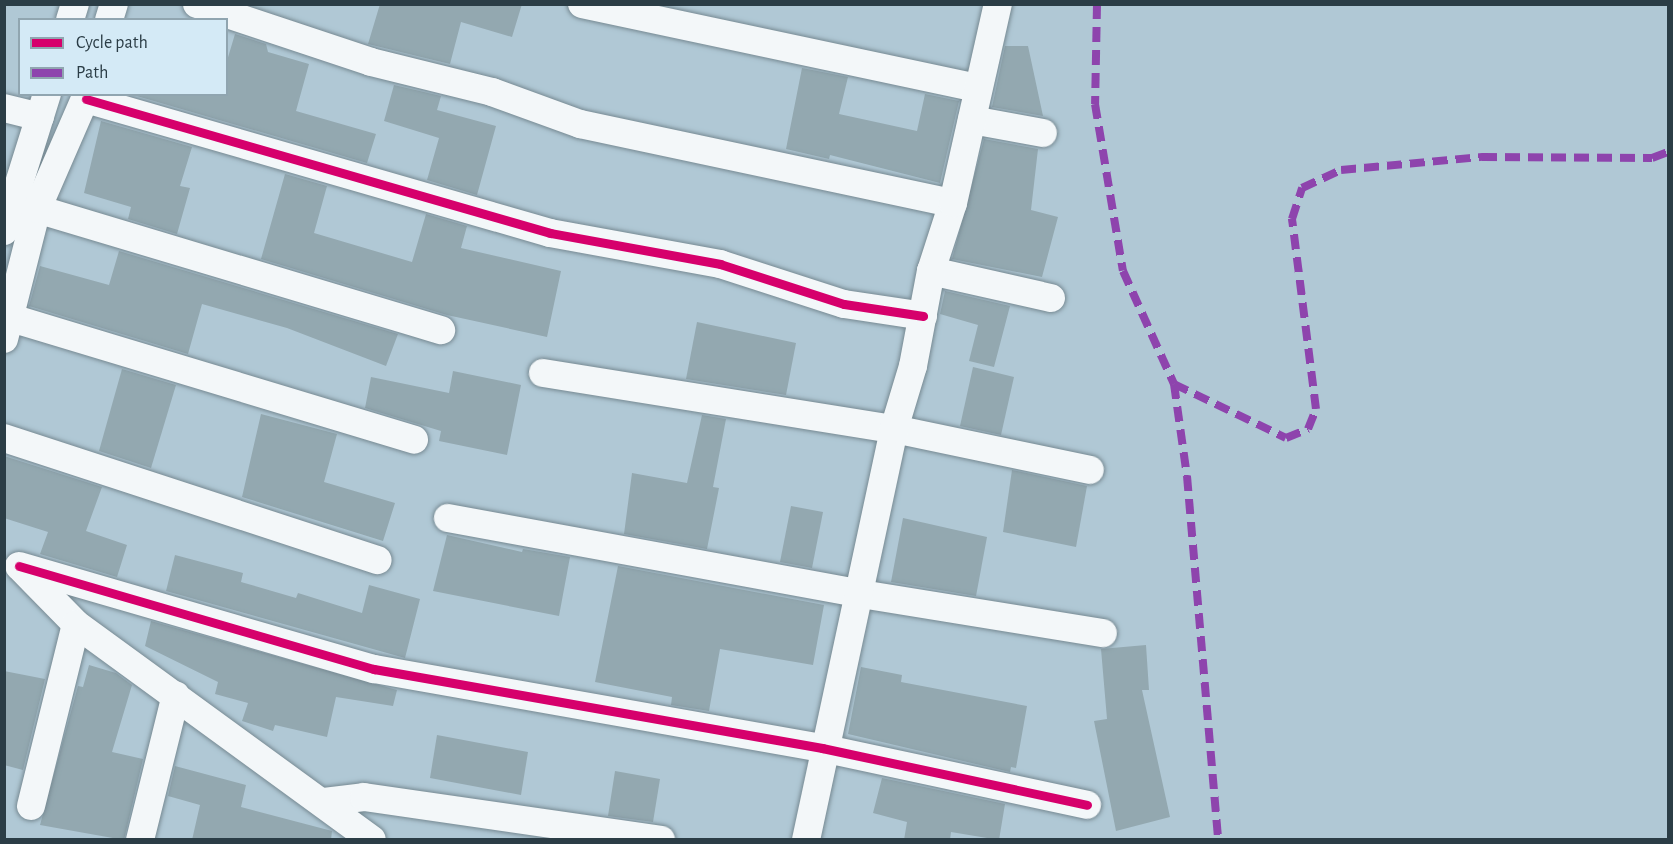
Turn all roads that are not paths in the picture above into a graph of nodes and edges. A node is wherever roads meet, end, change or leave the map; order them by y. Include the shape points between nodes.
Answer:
1 (197, 4) edge
2 (582, 4) edge
3 (998, 4) edge
4 (977, 88) junction
5 (87, 97) edge
6 (43, 106) edge
7 (4, 108) edge
8 (972, 120) junction
9 (1043, 133) dead end
10 (953, 203) junction
11 (37, 209) junction
12 (4, 231) edge
13 (931, 271) junction
14 (1051, 298) dead end
15 (923, 316) junction
16 (8, 328) edge
17 (441, 330) dead end
18 (543, 373) dead end
19 (894, 429) junction
20 (4, 438) edge
21 (414, 440) dead end
22 (1090, 470) dead end
23 (448, 518) dead end
24 (12, 560) edge
25 (378, 560) dead end
26 (861, 594) junction
27 (76, 624) junction
28 (1103, 633) dead end
29 (177, 695) junction
30 (822, 748) junction
31 (324, 802) junction
32 (1087, 805) dead end
33 (31, 806) dead end
34 (364, 837) edge
35 (140, 840) edge
36 (661, 840) edge
37 (806, 840) edge

1 - 10 street via 371,62 492,92 580,124
2 - 4 street
3 - 4 street
4 - 8 street
5 - 11 street
5 - 15 street via 560,236 720,264 844,304
6 - 7 street
6 - 12 street
8 - 9 street
8 - 10 street
10 - 13 street
11 - 16 street
11 - 17 street
13 - 14 street
13 - 15 street
15 - 19 street
16 - 21 street
18 - 19 street
19 - 22 street
19 - 26 street
20 - 25 street
23 - 26 street
24 - 27 street
24 - 30 street via 374,669
26 - 28 street
26 - 30 street
27 - 29 street
27 - 33 street
29 - 31 street
29 - 35 street
30 - 32 street
30 - 37 street
31 - 34 street
31 - 36 street via 364,797

